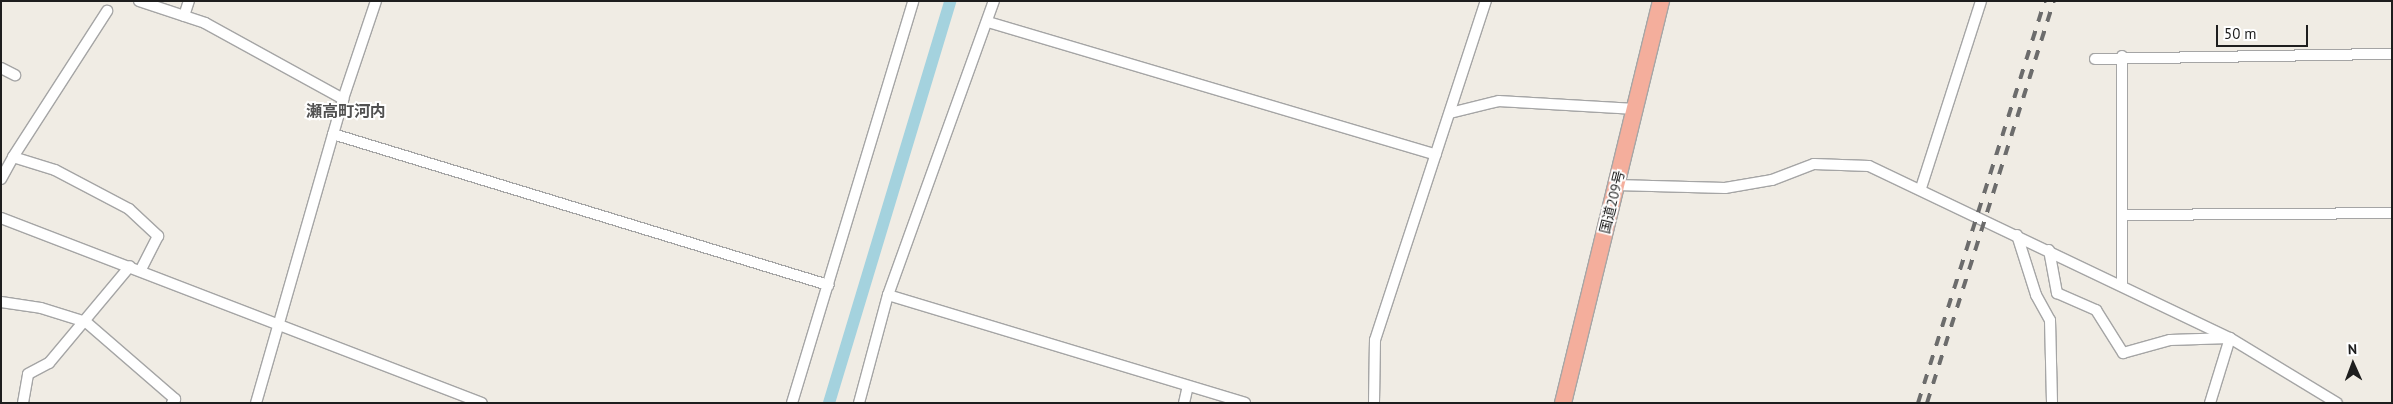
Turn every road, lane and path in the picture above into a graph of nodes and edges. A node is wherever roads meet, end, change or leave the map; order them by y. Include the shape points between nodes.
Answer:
1 (140, 1) edge
2 (189, 1) edge
3 (376, 1) edge
4 (913, 1) edge
5 (994, 1) edge
6 (1486, 1) edge
7 (1661, 1) edge
8 (1981, 1) edge
9 (107, 11) dead end
10 (184, 16) junction
11 (988, 22) junction
12 (2392, 54) edge
13 (2122, 56) junction
14 (2095, 58) dead end
15 (1, 68) edge
16 (15, 76) dead end
17 (343, 99) junction
18 (1635, 109) junction
19 (1450, 113) junction
20 (333, 134) junction
21 (1436, 155) junction
22 (13, 157) junction
23 (1, 179) edge
24 (1616, 185) junction
25 (1921, 188) junction
26 (2392, 213) edge
27 (2122, 215) junction
28 (1, 218) edge
29 (2017, 234) junction
30 (2049, 250) junction
31 (130, 266) junction
32 (141, 270) junction
33 (828, 285) junction
34 (2122, 286) junction
35 (888, 295) junction
36 (1, 302) edge
37 (86, 322) junction
38 (278, 324) junction
39 (2230, 338) junction
40 (1188, 386) junction
41 (23, 403) edge
42 (172, 403) edge
43 (256, 403) edge
44 (482, 403) edge
45 (792, 403) edge
46 (859, 403) edge
47 (1184, 403) edge
48 (1245, 403) edge
49 (1374, 403) edge
50 (1563, 403) edge
51 (2052, 403) edge
52 (2210, 403) edge
53 (2337, 403) edge

1 - 10 street
2 - 10 street
3 - 17 street
4 - 33 street
5 - 11 street
6 - 19 street
7 - 18 highway, 国道209号
8 - 25 street
9 - 22 street
10 - 17 street via 205,23
11 - 21 street
11 - 35 street
12 - 13 street
13 - 14 street
13 - 27 street
15 - 16 street
17 - 20 street
18 - 19 street via 1500,101
18 - 24 highway, 国道209号
19 - 21 street
20 - 33 street
20 - 38 street
21 - 49 street via 1375,340
22 - 23 street
22 - 32 street via 55,170 129,210 158,236
24 - 25 street via 1725,188 1772,180 1814,164 1869,166
24 - 50 highway, 国道209号
25 - 29 street
26 - 27 street
27 - 34 street
28 - 31 street
29 - 30 street
29 - 51 street via 2036,295 2050,320
30 - 34 street
30 - 39 street via 2057,294 2096,310 2123,353 2170,340
31 - 32 street
31 - 37 street
32 - 38 street
33 - 45 street
34 - 39 street
35 - 40 street
35 - 46 street
36 - 37 street via 41,308
37 - 41 street via 49,363 28,374
37 - 42 street via 175,399
38 - 43 street
38 - 44 street
39 - 52 street
39 - 53 street
40 - 47 street
40 - 48 street

